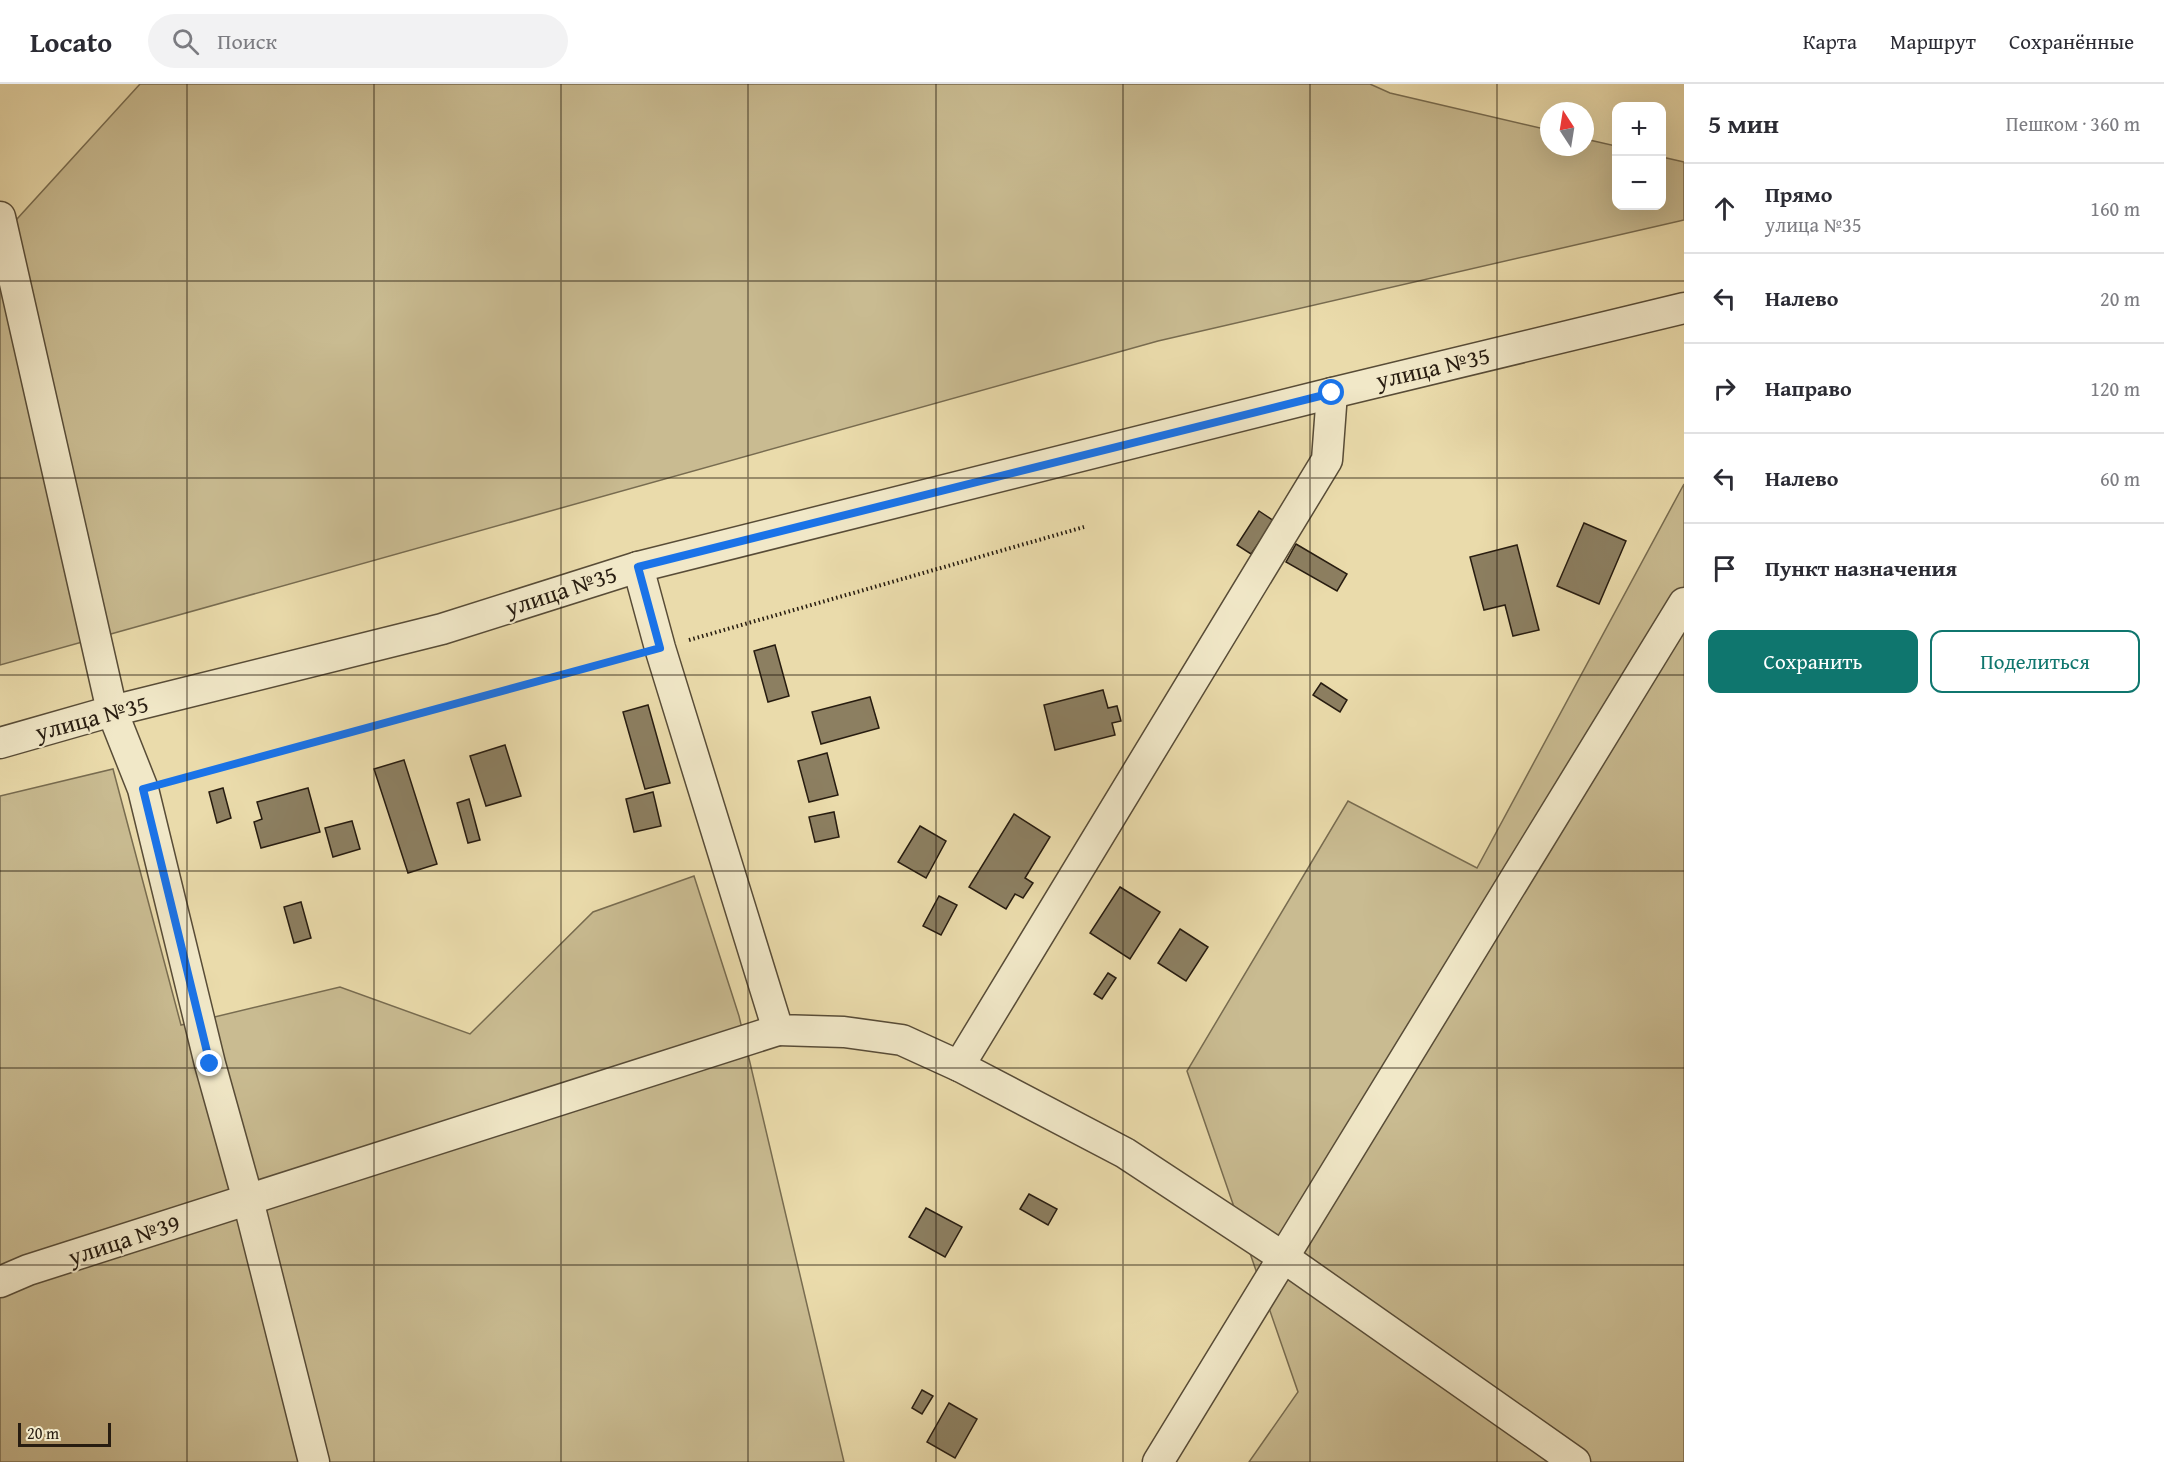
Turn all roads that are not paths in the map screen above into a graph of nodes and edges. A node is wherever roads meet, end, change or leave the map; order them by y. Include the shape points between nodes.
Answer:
1 (0, 217) edge
2 (1684, 308) edge
3 (1332, 393) junction
4 (638, 567) junction
5 (1684, 603) edge
6 (112, 711) junction
7 (0, 743) edge
8 (778, 1030) junction
9 (960, 1066) junction
10 (248, 1200) junction
11 (1283, 1257) junction
12 (0, 1282) edge
13 (314, 1462) edge
14 (1158, 1462) edge
15 (1575, 1462) edge

1 - 6 street
2 - 3 street, улица №35
3 - 4 street, улица №35
3 - 9 street via 1327,460
4 - 6 street, улица №35 via 442,629
4 - 8 street
5 - 11 street
6 - 7 street, улица №35
6 - 10 street via 143,789 210,1064
8 - 9 street, улица №39 via 844,1032 902,1040
8 - 10 street, улица №39
9 - 11 street, улица №39 via 1125,1153
10 - 12 street, улица №39
10 - 13 street
11 - 14 street
11 - 15 street, улица №39

